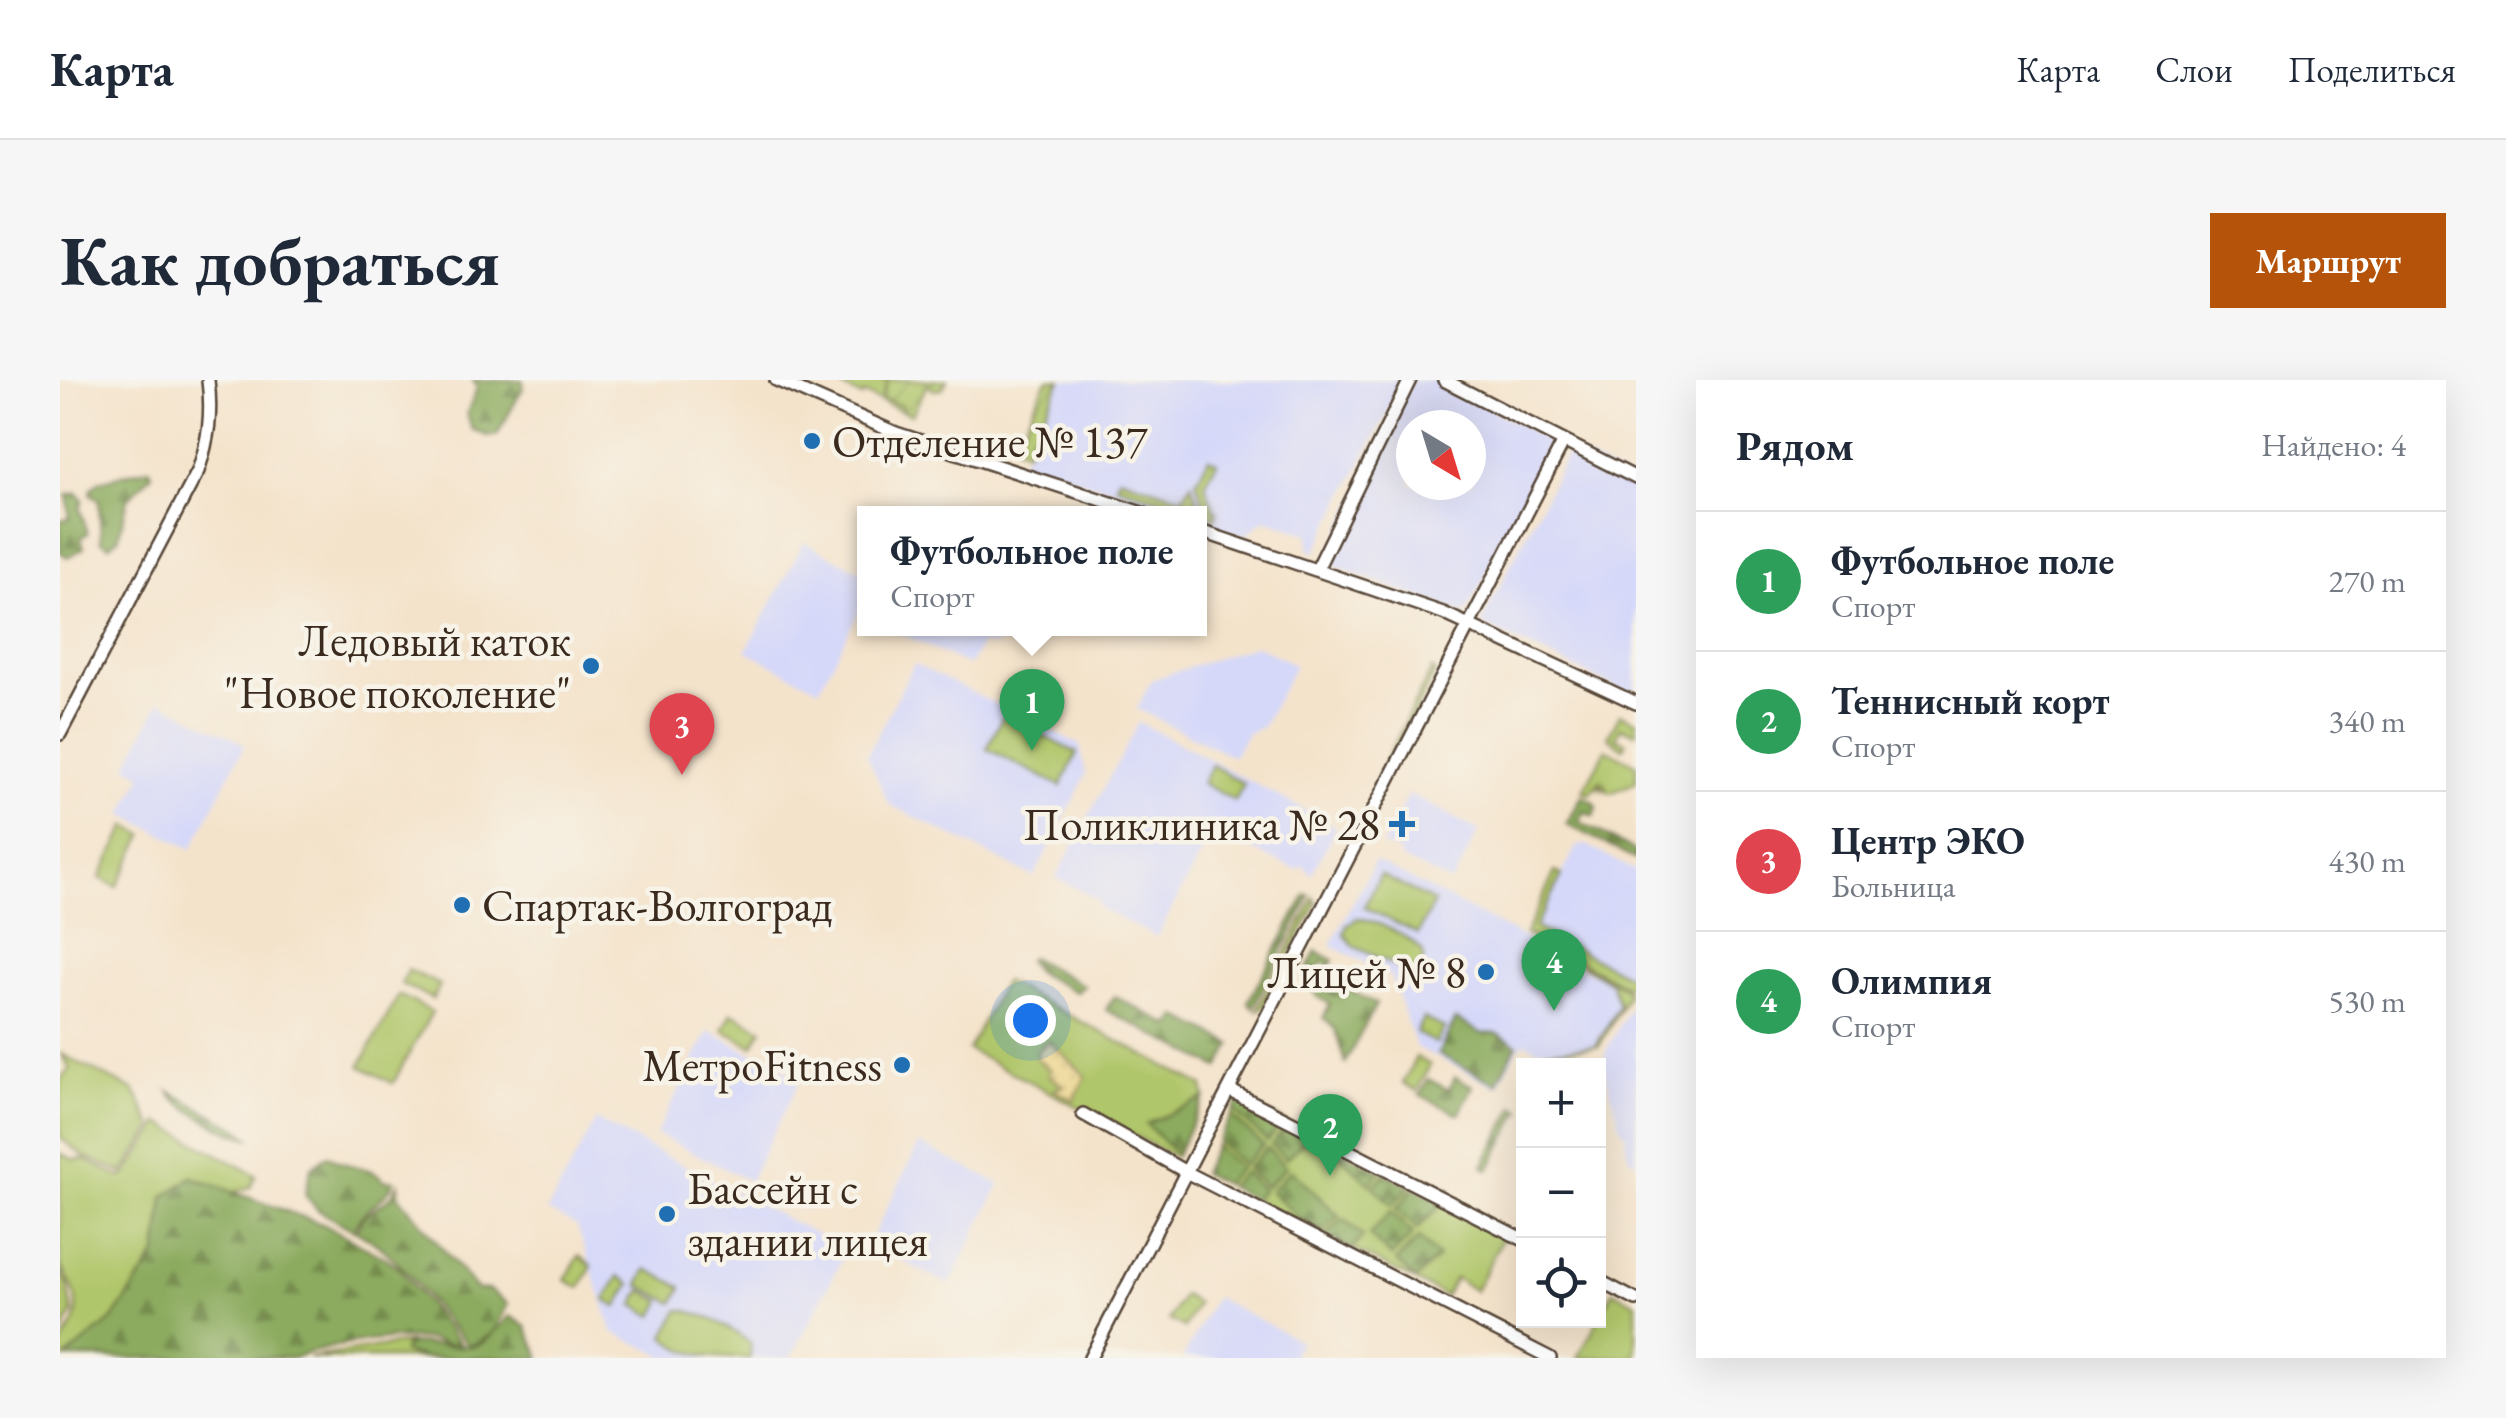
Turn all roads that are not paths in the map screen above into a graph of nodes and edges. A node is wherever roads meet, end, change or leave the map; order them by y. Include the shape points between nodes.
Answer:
1 (208, 380) edge
2 (776, 380) edge
3 (1410, 380) edge
4 (1444, 380) edge
5 (1564, 441) junction
6 (1636, 478) edge
7 (1121, 506) edge
8 (1207, 534) edge
9 (1317, 569) junction
10 (1469, 625) junction
11 (1636, 703) edge
12 (60, 734) edge
13 (1229, 1090) junction
14 (1084, 1114) dead end
15 (1186, 1172) junction
16 (1520, 1238) edge
17 (1606, 1284) edge
18 (1636, 1300) edge
19 (1090, 1358) edge
20 (1550, 1358) edge

1 - 12 main road via 212,412 198,470
2 - 7 main road via 896,433
3 - 9 main road
4 - 5 main road
5 - 6 main road
5 - 10 main road
8 - 9 main road
9 - 10 main road
10 - 11 main road
10 - 13 main road
13 - 15 main road
13 - 16 main road
14 - 15 main road
15 - 19 main road
15 - 20 main road
17 - 18 main road

